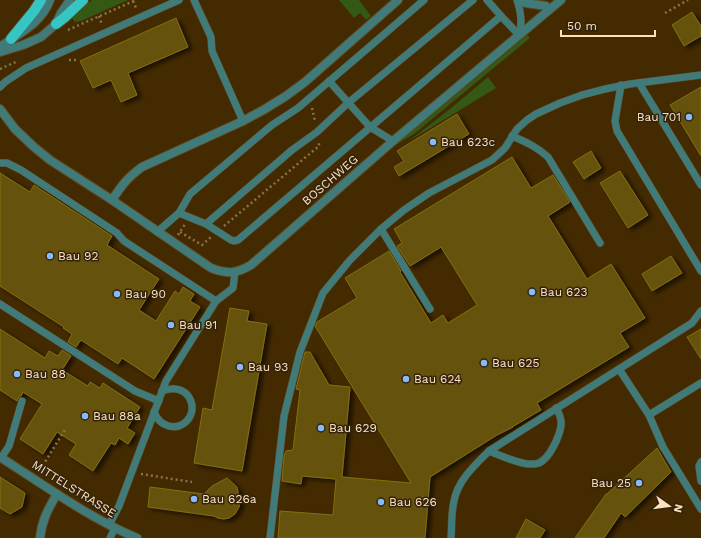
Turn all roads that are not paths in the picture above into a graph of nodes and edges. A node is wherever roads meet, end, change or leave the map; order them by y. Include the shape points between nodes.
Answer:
1 (41, 0) edge
2 (50, 0) edge
3 (70, 0) edge
4 (82, 0) edge
5 (179, 0) edge
6 (194, 0) edge
7 (398, 0) edge
8 (424, 0) edge
9 (473, 0) edge
10 (487, 0) edge
11 (518, 0) edge
12 (561, 0) edge
13 (549, 10) junction
14 (501, 16) junction
15 (56, 24) junction
16 (519, 35) junction
17 (11, 39) junction
18 (0, 47) edge
19 (0, 52) edge
20 (701, 75) edge
21 (329, 81) junction
22 (639, 82) junction
23 (621, 85) junction
24 (0, 87) edge
25 (348, 103) junction
26 (0, 109) edge
27 (243, 121) junction
28 (370, 127) junction
29 (512, 136) junction
30 (393, 141) junction
31 (0, 163) edge
32 (701, 185) edge
33 (112, 200) junction
34 (179, 213) junction
35 (206, 224) junction
36 (381, 229) junction
37 (157, 232) junction
38 (600, 243) dead end
39 (701, 271) edge
40 (235, 272) junction
41 (216, 301) junction
42 (0, 304) edge
43 (430, 309) dead end
44 (701, 311) edge
45 (619, 369) junction
46 (701, 383) edge
47 (162, 391) junction
48 (22, 401) dead end
49 (159, 401) junction
50 (556, 408) junction
51 (154, 412) junction
52 (649, 415) junction
53 (489, 451) junction
54 (1, 457) edge
55 (701, 462) edge
56 (701, 481) edge
57 (57, 494) junction
58 (701, 509) edge
59 (112, 526) junction
60 (40, 538) edge
61 (110, 538) edge
62 (137, 538) edge
63 (270, 538) edge
64 (451, 538) edge

1 - 17 main road
2 - 17 street via 38,20
3 - 15 street
4 - 15 main road
5 - 24 lane via 26,68
6 - 27 lane via 211,37 212,51
7 - 27 street via 305,82 281,100
8 - 21 lane
9 - 25 lane
10 - 14 lane
11 - 13 street via 526,4 546,6
11 - 16 lane via 522,19
12 - 13 street, BOSCHWEG
13 - 16 street, BOSCHWEG
14 - 16 lane
14 - 28 lane
15 - 19 street via 36,40
16 - 30 street, BOSCHWEG
17 - 18 street
20 - 22 lane
21 - 25 lane
21 - 34 lane via 190,194
22 - 23 lane
22 - 32 lane
23 - 29 lane via 582,95 542,111 527,120
23 - 39 lane via 615,121 617,131
25 - 28 lane
25 - 35 lane
26 - 33 street via 15,129 34,147
27 - 33 street via 142,167 123,184
28 - 30 lane
28 - 35 lane via 238,240 231,240
29 - 36 lane via 505,148 492,160 429,193
29 - 38 lane via 530,143 548,157
30 - 40 street, BOSCHWEG via 251,265
31 - 41 lane via 7,163 21,170 117,233 124,242
33 - 37 street
34 - 35 lane
34 - 37 lane
36 - 43 lane
36 - 63 lane via 350,260 323,293 300,352 284,416
37 - 40 street via 211,268 220,272
40 - 41 lane via 233,288
41 - 47 lane
42 - 49 lane via 135,392
44 - 45 lane via 692,322
45 - 50 lane
45 - 52 lane
46 - 52 lane
47 - 49 lane
47 - 51 lane via 169,388 182,390 190,398 192,412 185,422 176,427 161,423
48 - 54 lane via 9,446
49 - 51 lane
50 - 53 lane
50 - 53 lane via 560,414 561,425 555,443 539,463 529,464 511,460
51 - 59 lane
52 - 58 lane via 663,447
53 - 64 lane via 473,466 460,484 454,500
54 - 57 street, MITTELSTRASSE
55 - 56 lane via 698,466
57 - 59 street, MITTELSTRASSE
57 - 60 street via 46,512
59 - 61 lane
59 - 62 street, MITTELSTRASSE

